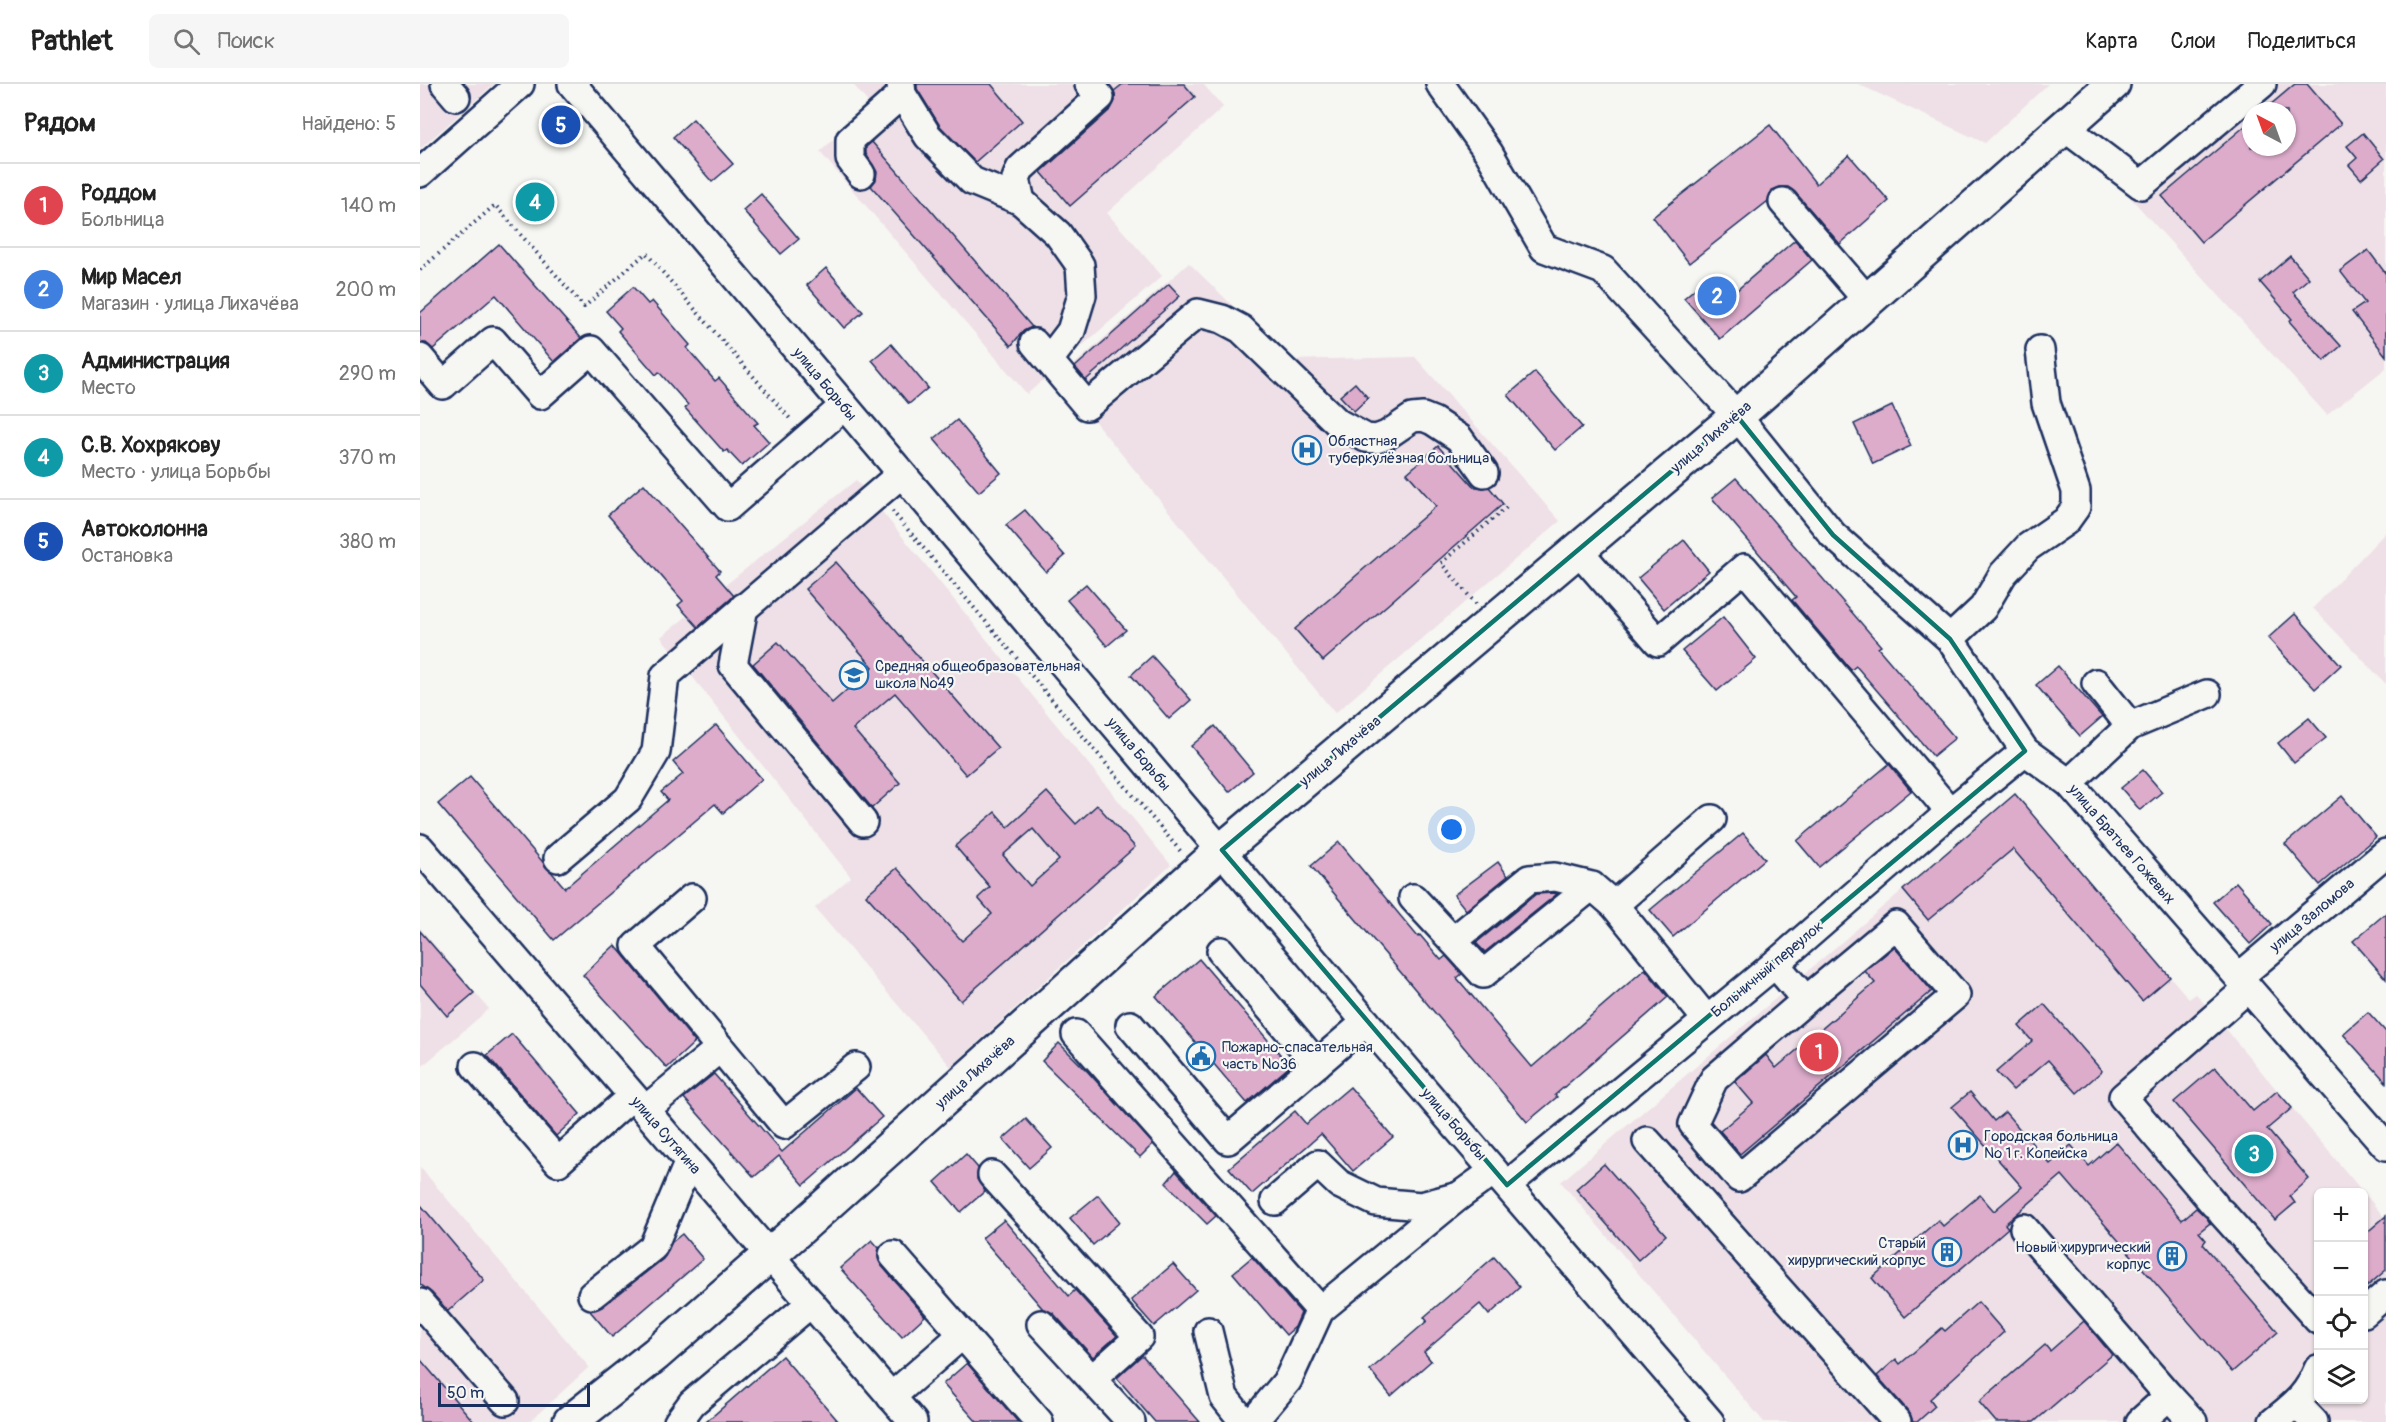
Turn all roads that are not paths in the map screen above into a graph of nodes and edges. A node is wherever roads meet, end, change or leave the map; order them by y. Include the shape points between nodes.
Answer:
1 (519, 84) edge
2 (572, 84) edge
3 (1089, 84) edge
4 (1440, 84) edge
5 (2113, 84) edge
6 (2262, 84) edge
7 (901, 89) edge
8 (2064, 127) junction
9 (420, 173) edge
10 (861, 174) dead end
11 (1021, 201) junction
12 (1783, 202) dead end
13 (1868, 300) junction
14 (2040, 350) dead end
15 (420, 358) edge
16 (844, 406) junction
17 (1737, 416) junction
18 (1484, 473) dead end
19 (901, 474) junction
20 (1578, 550) junction
21 (744, 607) junction
22 (1950, 639) junction
23 (2096, 683) dead end
24 (2207, 694) dead end
25 (2130, 726) junction
26 (2025, 752) junction
27 (2069, 783) junction
28 (1950, 812) junction
29 (1712, 819) dead end
30 (863, 822) dead end
31 (420, 848) edge
32 (1222, 850) junction
33 (2386, 853) edge
34 (558, 858) dead end
35 (1592, 886) junction
36 (692, 898) dead end
37 (1413, 898) dead end
38 (1614, 905) junction
39 (1453, 941) junction
40 (1221, 951) dead end
41 (1775, 964) junction
42 (2243, 982) junction
43 (1806, 1000) junction
44 (1707, 1020) junction
45 (1366, 1022) junction
46 (1130, 1025) dead end
47 (1076, 1034) dead end
48 (720, 1048) junction
49 (1317, 1064) junction
50 (475, 1066) dead end
51 (856, 1067) dead end
52 (639, 1103) junction
53 (1647, 1141) dead end
54 (2386, 1146) edge
55 (689, 1161) junction
56 (992, 1175) dead end
57 (1500, 1178) junction
58 (1459, 1196) junction
59 (1275, 1201) dead end
60 (2024, 1228) dead end
61 (770, 1255) junction
62 (893, 1255) dead end
63 (2386, 1294) edge
64 (592, 1295) dead end
65 (420, 1302) edge
66 (811, 1303) junction
67 (1320, 1310) junction
68 (2368, 1310) edge
69 (2314, 1314) edge
70 (1041, 1324) dead end
71 (1208, 1331) dead end
72 (963, 1334) junction
73 (1092, 1379) junction
74 (2314, 1381) edge
75 (2169, 1396) junction
76 (891, 1397) junction
77 (505, 1401) dead end
78 (2305, 1412) edge
79 (570, 1422) edge
80 (678, 1422) edge
81 (913, 1422) edge
82 (1039, 1422) edge
83 (1131, 1422) edge
84 (1244, 1422) edge
85 (1253, 1422) edge
86 (1710, 1422) edge
87 (1897, 1422) edge
88 (2140, 1422) edge
89 (2193, 1422) edge
90 (2273, 1422) edge

1 - 9 street
2 - 16 street, улица Борьбы
3 - 11 street via 1100,97 1020,169 1016,179
4 - 17 street, улица Братьев Гожевых via 1489,153 1544,248 1602,270
5 - 8 main road, улица Лихачёва
6 - 8 street via 2141,185
7 - 10 street via 850,140 850,159
7 - 11 street via 928,136 972,181
8 - 13 main road, улица Лихачёва
11 - 18 street via 1058,234 1080,265 1082,295 1071,331 1042,352 1087,406 1198,313 1241,329 1338,423 1376,439 1413,418 1423,417 1459,438
12 - 13 street
13 - 17 main road, улица Лихачёва
14 - 22 street via 2046,403 2076,491 2076,507 2066,521 2028,547 2003,574 1983,608
15 - 16 street via 443,385 493,341 540,395 591,350 728,507
16 - 19 street, улица Борьбы
17 - 20 main road, улица Лихачёва
17 - 22 street, улица Братьев Гожевых via 1833,535
19 - 21 street
19 - 32 street, улица Борьбы
20 - 28 street via 1658,642 1744,568
20 - 32 main road, улица Лихачёва
21 - 30 street via 734,665
21 - 34 street via 665,676 656,752 628,799
22 - 26 street, улица Братьев Гожевых
23 - 25 street
24 - 25 street
25 - 27 street
26 - 27 street, улица Братьев Гожевых
26 - 28 street, Больничный переулок
27 - 42 street, улица Братьев Гожевых
28 - 41 street, Больничный переулок
29 - 38 street
31 - 52 street, улица Сутягина
32 - 45 street, улица Борьбы
32 - 61 main road, улица Лихачёва
33 - 42 street, улица Заломова
35 - 38 street
35 - 39 street via 1555,877 1529,879
35 - 39 street via 1483,974
36 - 48 street via 636,946
37 - 39 street
38 - 44 street
40 - 49 street
41 - 43 street
41 - 44 street, Больничный переулок
42 - 54 street, улица Братьев Гожевых
42 - 69 street, улица Заломова via 2123,1097
43 - 43 street via 1714,1078 1693,1124 1738,1178 1956,995 1896,925
44 - 57 street, Больничный переулок
45 - 49 street
45 - 57 street, улица Борьбы
46 - 49 street via 1228,1140
47 - 67 street
48 - 51 street via 784,1125
48 - 52 street
50 - 52 street via 558,1162
52 - 55 street, улица Сутягина
53 - 87 street
55 - 61 street, улица Сутягина
55 - 64 street via 652,1247
56 - 73 street via 1139,1337
57 - 58 street, Больничный переулок
57 - 86 street, улица Борьбы
58 - 59 street via 1421,1206 1376,1203 1340,1184 1318,1164
58 - 67 street, Больничный переулок
60 - 75 street
61 - 66 street, улица Сутягина
61 - 79 main road, улица Лихачёва
62 - 72 street
63 - 68 street
65 - 77 street
66 - 76 street, улица Сутягина
66 - 80 street via 692,1403
67 - 85 street via 1288,1380
70 - 73 street
71 - 84 street via 1224,1397
72 - 76 street
72 - 82 street
73 - 83 street
74 - 78 street
75 - 88 street
75 - 89 street
76 - 81 street, улица Сутягина
78 - 90 street

